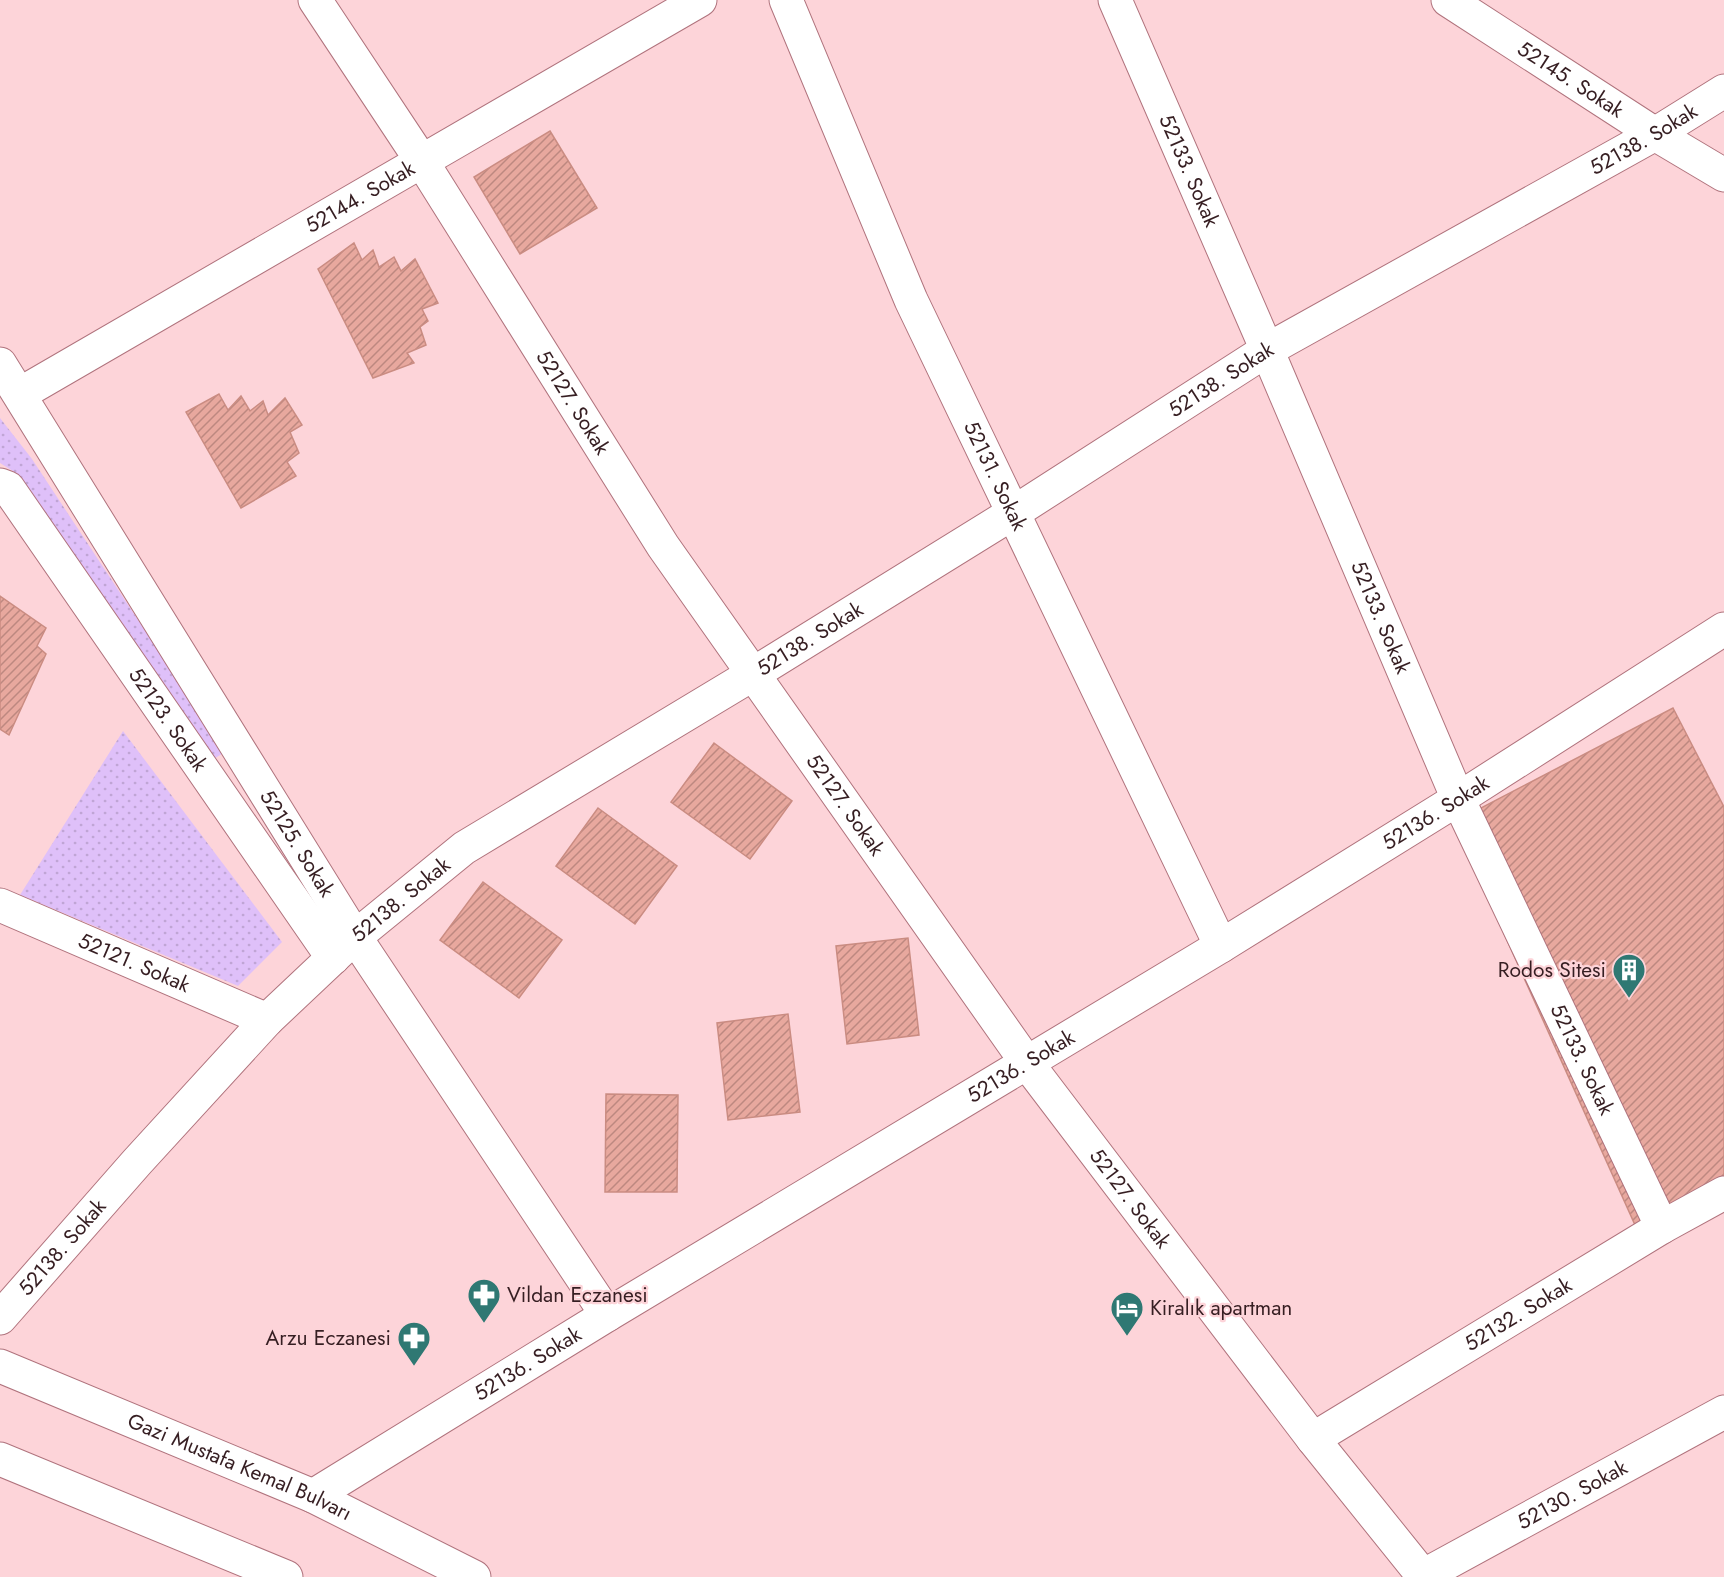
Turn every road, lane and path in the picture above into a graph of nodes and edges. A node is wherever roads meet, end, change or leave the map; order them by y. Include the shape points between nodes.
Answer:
1 (315, 0) edge
2 (700, 0) edge
3 (786, 0) edge
4 (1115, 0) edge
5 (1448, 0) edge
6 (1724, 91) edge
7 (1655, 134) junction
8 (422, 160) junction
9 (1724, 176) edge
10 (1267, 350) junction
11 (0, 364) edge
12 (20, 394) junction
13 (0, 485) edge
14 (1013, 513) junction
15 (1724, 629) edge
16 (753, 674) junction
17 (1458, 799) junction
18 (0, 905) edge
19 (1221, 946) junction
20 (344, 947) junction
21 (267, 1020) junction
22 (1027, 1063) junction
23 (1724, 1193) edge
24 (1662, 1227) junction
25 (607, 1315) junction
26 (0, 1318) edge
27 (0, 1366) edge
28 (1724, 1412) edge
29 (1313, 1439) junction
30 (0, 1459) edge
31 (313, 1496) junction
32 (286, 1577) edge
33 (474, 1577) edge
34 (1423, 1577) edge

1 - 8 main road, 52127. Sokak
2 - 8 main road, 52144. Sokak
3 - 14 main road, 52131. Sokak via 911,300
4 - 10 main road, 52133. Sokak
5 - 7 main road, 52145. Sokak
6 - 7 main road, 52138. Sokak
7 - 9 main road, 52145. Sokak
7 - 10 main road, 52138. Sokak
8 - 12 main road, 52144. Sokak
8 - 16 main road, 52127. Sokak via 663,546
10 - 14 main road, 52138. Sokak
10 - 17 main road, 52133. Sokak
11 - 12 main road, 52125. Sokak
12 - 20 main road, 52125. Sokak
13 - 20 main road, 52123. Sokak via 8,488
14 - 16 main road, 52138. Sokak
14 - 19 main road, 52131. Sokak
15 - 17 main road, 52136. Sokak
16 - 20 main road, 52138. Sokak via 464,848
16 - 22 main road, 52127. Sokak
17 - 19 main road, 52136. Sokak
17 - 24 main road, 52133. Sokak
18 - 21 main road, 52121. Sokak
19 - 22 main road, 52136. Sokak
20 - 21 main road, 52138. Sokak
20 - 25 main road, 52125. Sokak
21 - 26 main road, 52138. Sokak
22 - 25 main road, 52136. Sokak
22 - 29 main road, 52127. Sokak
23 - 24 main road, 52132. Sokak
24 - 29 main road, 52132. Sokak
25 - 31 main road, 52136. Sokak
27 - 31 main road, Gazi Mustafa Kemal Bulvarı
28 - 34 main road, 52130. Sokak
29 - 34 main road, 52127. Sokak
30 - 32 main road
31 - 33 main road, Gazi Mustafa Kemal Bulvarı

